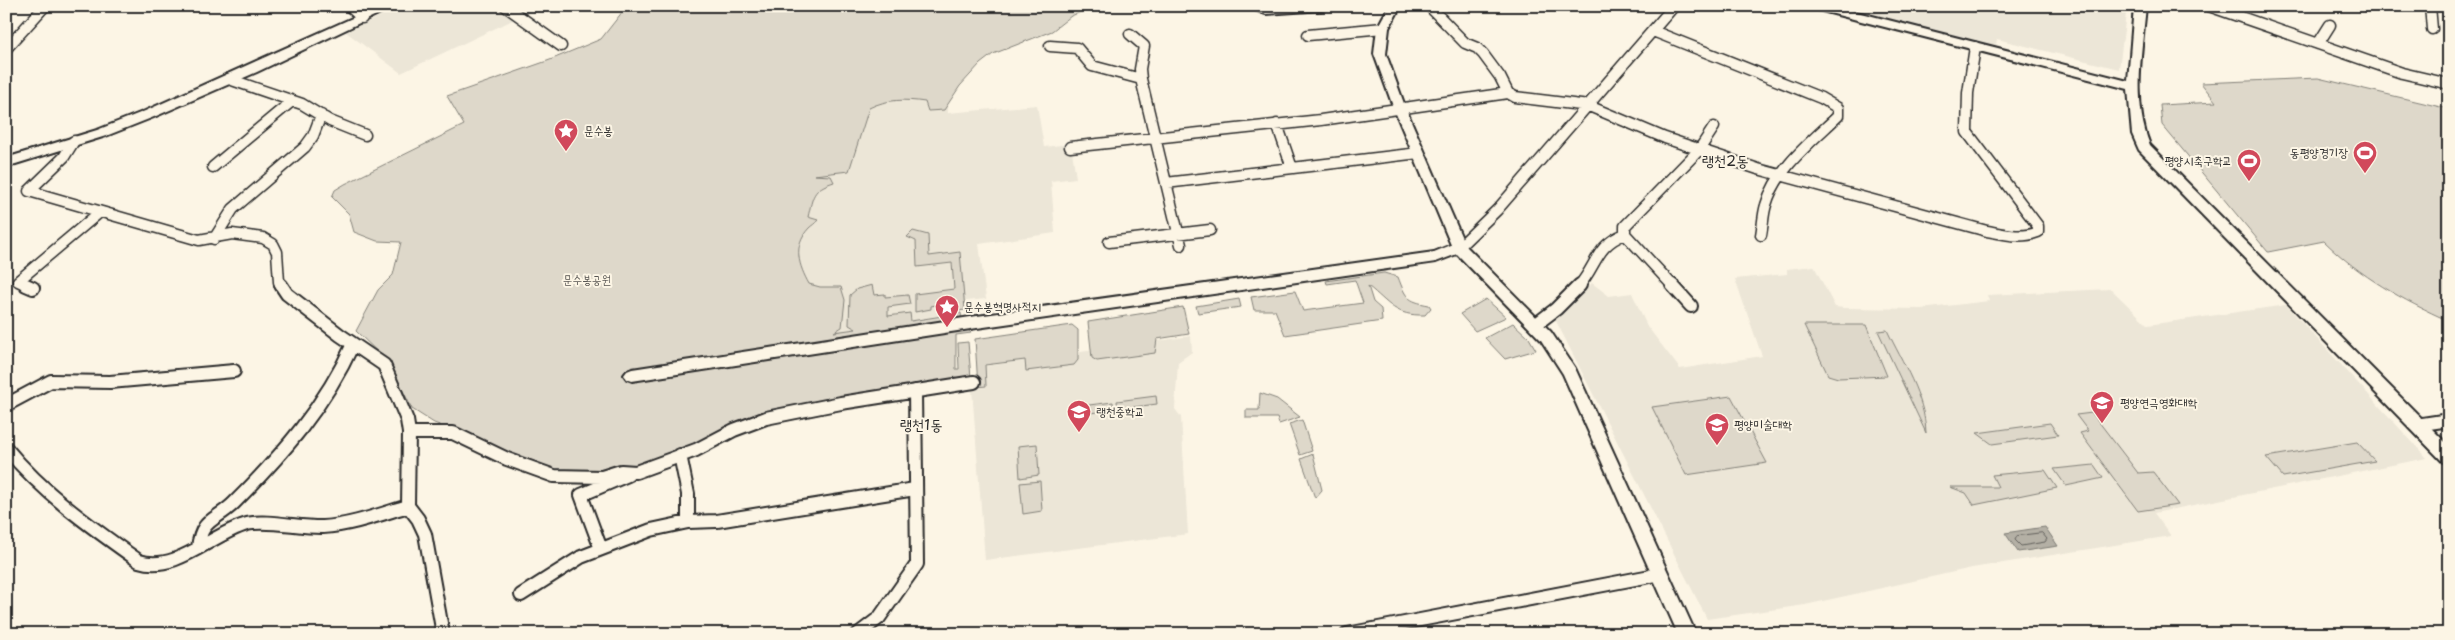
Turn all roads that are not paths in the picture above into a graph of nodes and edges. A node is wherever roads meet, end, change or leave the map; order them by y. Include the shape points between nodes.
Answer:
1 (45, 6) edge
2 (349, 6) edge
3 (389, 6) edge
4 (505, 6) edge
5 (1250, 6) edge
6 (1323, 6) edge
7 (1388, 6) edge
8 (1395, 6) edge
9 (1429, 6) edge
10 (1674, 6) edge
11 (1818, 6) edge
12 (2140, 6) edge
13 (2209, 6) edge
14 (2430, 6) edge
15 (362, 18) junction
16 (2330, 26) dead end
17 (1383, 28) junction
18 (2432, 29) dead end
19 (1653, 31) junction
20 (1130, 34) dead end
21 (1308, 35) dead end
22 (2318, 44) junction
23 (561, 46) dead end
24 (1050, 46) dead end
25 (1975, 47) junction
26 (6, 49) edge
27 (228, 78) junction
28 (1141, 79) junction
29 (2449, 84) edge
30 (2135, 87) junction
31 (1508, 93) junction
32 (292, 101) junction
33 (1589, 106) junction
34 (1400, 109) junction
35 (321, 115) junction
36 (1277, 124) junction
37 (1714, 127) dead end
38 (365, 135) dead end
39 (1156, 137) junction
40 (74, 141) junction
41 (1070, 146) dead end
42 (1700, 150) junction
43 (1419, 153) junction
44 (6, 163) edge
45 (214, 168) dead end
46 (1292, 168) junction
47 (1782, 175) junction
48 (1166, 183) junction
49 (100, 212) junction
50 (1210, 230) dead end
51 (1178, 234) junction
52 (1626, 234) junction
53 (1762, 234) dead end
54 (214, 239) junction
55 (1109, 242) dead end
56 (1181, 246) dead end
57 (1459, 247) junction
58 (33, 288) dead end
59 (1691, 306) dead end
60 (1535, 325) junction
61 (353, 344) junction
62 (234, 371) dead end
63 (632, 376) dead end
64 (974, 382) dead end
65 (915, 392) junction
66 (6, 405) edge
67 (2449, 420) edge
68 (2416, 425) junction
69 (409, 433) junction
70 (6, 448) edge
71 (680, 456) junction
72 (2449, 458) edge
73 (636, 472) junction
74 (915, 489) junction
75 (408, 506) junction
76 (688, 522) junction
77 (198, 548) junction
78 (601, 549) junction
79 (1661, 574) junction
80 (521, 595) dead end
81 (442, 634) edge
82 (858, 634) edge
83 (1347, 634) edge
84 (1687, 634) edge

1 - 26 street
2 - 15 street
3 - 15 street
4 - 23 street
5 - 6 street via 1266,10
7 - 8 street
8 - 17 street
9 - 31 street via 1464,44 1477,48 1483,54
10 - 19 street
11 - 25 street
12 - 30 street
13 - 22 street
14 - 18 street
15 - 27 street
16 - 22 street
17 - 21 street
17 - 34 street via 1380,54
19 - 33 street
19 - 47 street via 1821,98 1838,108 1838,116
20 - 28 street via 1144,46
22 - 29 street via 2421,79
24 - 28 street via 1077,48 1092,66
25 - 30 street
25 - 47 street via 1968,93 1967,132 2038,226 2038,232 2016,236 1987,230
27 - 32 street
27 - 40 street via 154,112
28 - 39 street
30 - 68 street via 2136,129 2144,147
31 - 33 street via 1534,100
31 - 34 street
32 - 35 street
32 - 45 street
33 - 42 street
33 - 57 street via 1497,210
34 - 36 street
34 - 43 street
35 - 38 street
35 - 54 street via 305,146 233,209
36 - 39 street
36 - 46 street
37 - 42 street
39 - 41 street
39 - 48 street
40 - 44 street
40 - 49 street via 64,157 29,191
42 - 47 street
42 - 52 street via 1625,226
43 - 46 street
43 - 57 street
46 - 48 street
47 - 53 street via 1766,202
48 - 51 street
49 - 54 street via 199,240
49 - 58 street via 18,281
50 - 51 street
51 - 55 street
51 - 56 street
52 - 59 street
52 - 60 street via 1605,245 1596,256 1589,274 1545,319
54 - 61 street via 232,234 257,236 269,241 278,252 278,277 287,294
57 - 60 street
57 - 63 street via 1426,258 977,322
60 - 79 street via 1570,372
61 - 69 street via 384,365 407,420
61 - 77 street via 332,389 317,410 231,506 203,528
62 - 66 street via 110,382 51,381
64 - 65 street
65 - 71 street via 766,418
65 - 74 street
67 - 68 street
68 - 72 street
69 - 73 street via 454,433 507,459 554,476 581,478 621,471
69 - 75 street
70 - 77 street via 56,501 139,561 162,564
71 - 73 street
71 - 76 street via 688,494
73 - 78 street via 581,496
74 - 76 street via 716,521
74 - 82 street via 917,564 879,618
75 - 77 street via 340,525 250,524 231,528
75 - 81 street via 425,534
76 - 78 street via 651,530
78 - 80 street via 580,557
79 - 83 street
79 - 84 street

